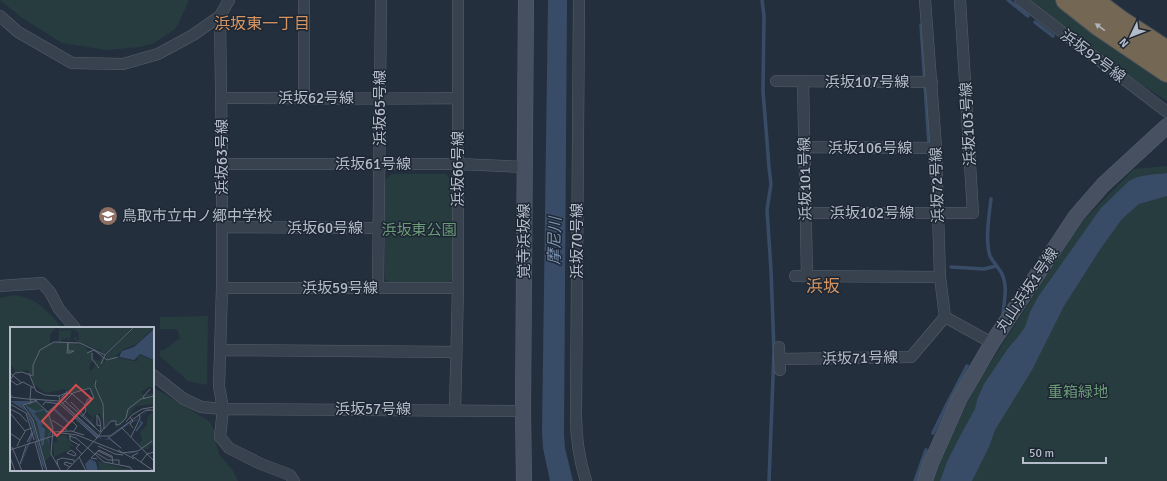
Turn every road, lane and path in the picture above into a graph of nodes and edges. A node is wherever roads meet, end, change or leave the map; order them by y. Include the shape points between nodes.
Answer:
1 (229, 0) edge
2 (304, 0) edge
3 (381, 0) edge
4 (458, 0) edge
5 (526, 0) edge
6 (579, 0) edge
7 (925, 0) edge
8 (960, 0) edge
9 (1020, 0) edge
10 (1066, 0) edge
11 (1093, 0) edge
12 (0, 16) edge
13 (220, 16) junction
14 (1167, 51) edge
15 (1167, 72) edge
16 (776, 82) dead end
17 (803, 82) junction
18 (932, 82) junction
19 (222, 98) junction
20 (304, 98) junction
21 (458, 98) junction
22 (380, 99) junction
23 (1167, 112) edge
24 (1167, 126) edge
25 (804, 147) junction
26 (936, 148) junction
27 (380, 163) junction
28 (222, 164) junction
29 (458, 164) junction
30 (524, 167) junction
31 (806, 213) junction
32 (939, 213) junction
33 (222, 227) junction
34 (379, 228) junction
35 (795, 276) dead end
36 (807, 276) junction
37 (940, 277) junction
38 (0, 286) edge
39 (222, 288) junction
40 (378, 288) junction
41 (458, 288) junction
42 (945, 317) junction
43 (74, 327) edge
44 (992, 343) junction
45 (779, 347) dead end
46 (220, 350) junction
47 (456, 352) junction
48 (154, 376) edge
49 (223, 409) junction
50 (455, 410) junction
51 (523, 411) junction
52 (294, 481) edge
53 (524, 481) edge
54 (586, 481) edge
55 (925, 481) edge

1 - 13 street
2 - 20 street
3 - 22 street, 浜坂65号線
4 - 21 street, 浜坂66号線
5 - 30 street, 覚寺浜坂線
6 - 54 street, 浜坂70号線 via 576,437
7 - 18 street, 浜坂72号線
8 - 32 street, 浜坂103号線 via 973,213
9 - 23 street, 浜坂92号線
15 -> 10 highway via 1111,35
11 - 14 highway
12 - 13 street via 18,32 72,63 123,64 158,54 193,35
13 - 19 street, 浜坂63号線
16 - 17 street, 浜坂107号線
17 - 18 street, 浜坂107号線
17 - 25 street, 浜坂101号線
18 - 26 street, 浜坂72号線
19 - 20 street, 浜坂62号線
19 - 28 street, 浜坂63号線
20 - 22 street, 浜坂62号線
21 - 22 street, 浜坂62号線
21 - 29 street, 浜坂66号線
22 - 27 street, 浜坂65号線
24 - 44 street, 丸山浜坂1号線 via 1103,185 1076,216
25 - 26 street, 浜坂106号線
25 - 31 street, 浜坂101号線
26 - 32 street, 浜坂72号線
27 - 28 street, 浜坂61号線
27 - 29 street, 浜坂61号線
27 - 34 street, 浜坂65号線
28 - 33 street, 浜坂63号線
29 - 30 street, 浜坂61号線
29 - 41 street, 浜坂66号線
30 - 51 street, 覚寺浜坂線
31 - 32 street, 浜坂102号線
31 - 36 street, 浜坂101号線
32 - 37 street, 浜坂72号線
33 - 34 street, 浜坂60号線
33 - 39 street, 浜坂63号線
34 - 40 street, 浜坂65号線
35 - 36 street
36 - 37 street
37 - 42 street, 浜坂72号線
38 - 43 street via 42,284
39 - 40 street, 浜坂59号線
39 - 46 street, 浜坂63号線
40 - 41 street, 浜坂59号線
41 - 47 street, 浜坂66号線
42 - 44 street
42 - 45 street, 浜坂71号線 via 911,357 780,365
44 - 55 street, 丸山浜坂1号線 via 960,398
46 - 47 street
46 - 49 street, 浜坂63号線 via 219,386
47 - 50 street, 浜坂66号線
48 - 49 street, 浜坂57号線 via 184,399 202,407
49 - 50 street, 浜坂57号線
49 - 52 street, 浜坂63号線 via 220,437 229,448 290,475
50 - 51 street, 浜坂57号線
51 - 53 street, 覚寺浜坂線

